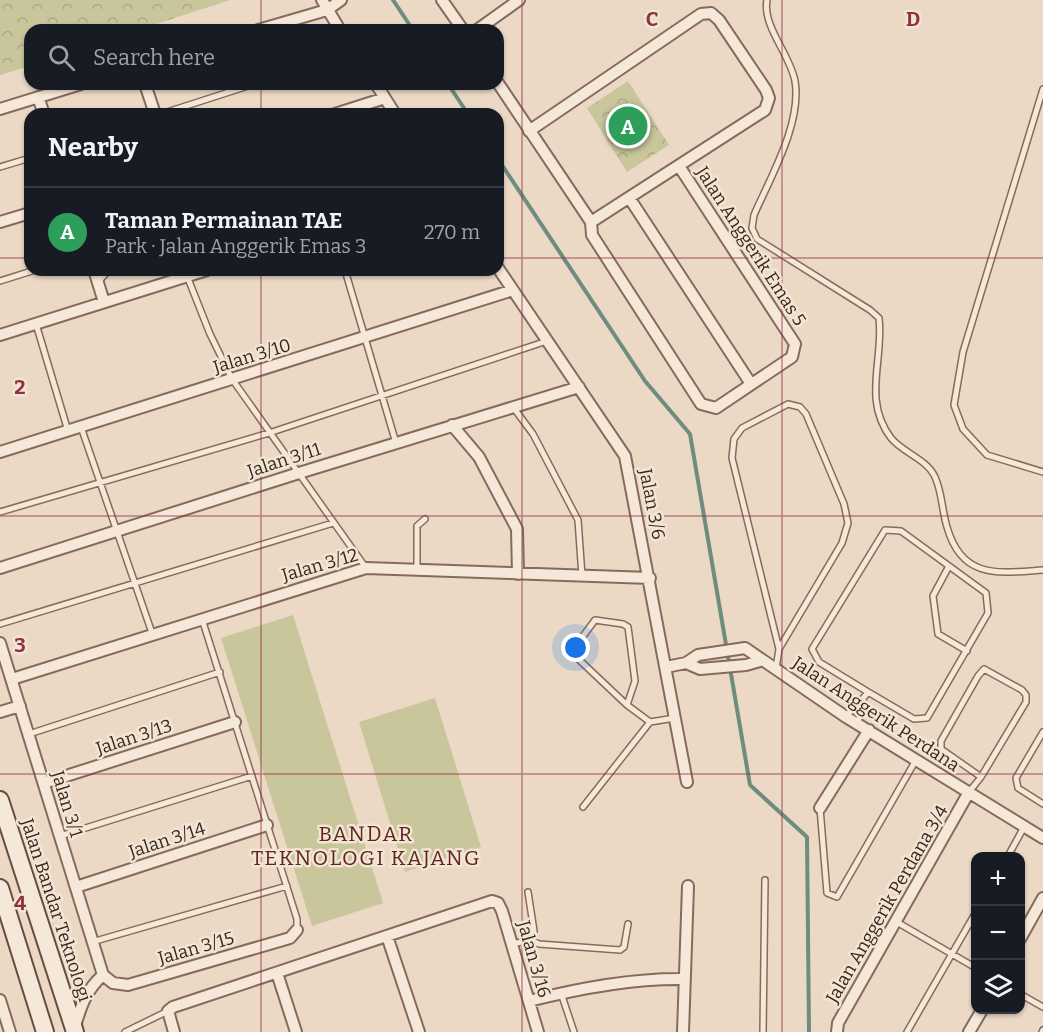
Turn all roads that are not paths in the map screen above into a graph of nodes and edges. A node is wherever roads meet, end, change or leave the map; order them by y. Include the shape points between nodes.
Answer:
1 (442, 0) edge
2 (519, 0) edge
3 (767, 0) edge
4 (340, 1) edge
5 (322, 3) edge
6 (277, 24) edge
7 (336, 24) edge
8 (459, 24) edge
9 (485, 24) edge
10 (1043, 89) edge
11 (61, 90) edge
12 (147, 90) edge
13 (235, 90) edge
14 (380, 90) edge
15 (503, 90) edge
16 (1042, 96) edge
17 (38, 97) junction
18 (385, 98) junction
19 (42, 108) edge
20 (153, 108) edge
21 (179, 108) edge
22 (354, 108) edge
23 (391, 108) edge
24 (0, 109) edge
25 (529, 131) junction
26 (24, 160) edge
27 (679, 165) junction
28 (0, 167) edge
29 (630, 199) junction
30 (24, 215) edge
31 (0, 222) edge
32 (591, 222) junction
33 (24, 273) edge
34 (96, 276) edge
35 (104, 276) edge
36 (187, 276) joint
37 (347, 276) edge
38 (503, 276) edge
39 (0, 281) edge
40 (98, 283) junction
41 (513, 290) junction
42 (104, 302) junction
43 (36, 324) junction
44 (0, 335) edge
45 (365, 339) junction
46 (549, 341) junction
47 (232, 379) junction
48 (751, 384) junction
49 (579, 387) junction
50 (381, 397) junction
51 (513, 407) junction
52 (452, 425) junction
53 (81, 427) junction
54 (68, 431) junction
55 (269, 433) junction
56 (396, 443) junction
57 (0, 453) edge
58 (1043, 472) edge
59 (299, 473) junction
60 (101, 483) junction
61 (0, 512) edge
62 (425, 519) dead end
63 (333, 523) junction
64 (117, 531) junction
65 (949, 566) junction
66 (0, 568) edge
67 (366, 568) junction
68 (417, 570) junction
69 (1043, 570) edge
70 (518, 574) junction
71 (582, 576) junction
72 (650, 578) junction
73 (135, 582) junction
74 (202, 618) junction
75 (0, 624) edge
76 (153, 633) junction
77 (0, 643) edge
78 (779, 649) junction
79 (966, 651) junction
80 (760, 661) junction
81 (686, 663) junction
82 (666, 667) junction
83 (776, 669) junction
84 (220, 672) junction
85 (12, 679) junction
86 (868, 692) junction
87 (863, 700) junction
88 (627, 705) junction
89 (20, 706) junction
90 (0, 712) edge
91 (675, 718) junction
92 (851, 720) junction
93 (235, 722) junction
94 (650, 722) junction
95 (869, 730) junction
96 (1043, 732) edge
97 (28, 734) junction
98 (916, 760) junction
99 (252, 776) junction
100 (981, 777) junction
101 (687, 782) dead end
102 (44, 783) junction
103 (969, 792) junction
104 (0, 800) edge
105 (1043, 804) edge
106 (583, 807) dead end
107 (820, 808) joint
108 (267, 825) junction
109 (1024, 827) junction
110 (60, 836) junction
111 (1043, 838) edge
112 (1010, 852) edge
113 (765, 880) dead end
114 (287, 886) junction
115 (688, 886) dead end
116 (76, 887) junction
117 (0, 888) edge
118 (528, 892) dead end
119 (1043, 898) edge
120 (971, 919) edge
121 (895, 921) junction
122 (628, 924) dead end
123 (297, 930) joint
124 (1025, 930) edge
125 (387, 936) junction
126 (531, 939) junction
127 (92, 942) junction
128 (512, 944) junction
129 (951, 953) junction
130 (971, 966) edge
131 (277, 973) junction
132 (103, 975) junction
133 (684, 979) junction
134 (561, 993) junction
135 (1025, 997) edge
136 (0, 1000) edge
137 (529, 1001) junction
138 (1043, 1007) edge
139 (168, 1011) junction
140 (980, 1014) edge
141 (75, 1030) edge
142 (10, 1032) edge
143 (45, 1032) edge
144 (125, 1032) edge
145 (174, 1032) edge
146 (296, 1032) edge
147 (419, 1032) edge
148 (538, 1032) edge
149 (574, 1032) edge
150 (683, 1032) edge
151 (763, 1032) edge
152 (837, 1032) edge
153 (907, 1032) edge
154 (969, 1032) edge

1 - 8 street
2 - 9 street
3 - 69 lane via 765,10 788,58 797,102 793,124 754,215 752,228 757,239 879,318 881,336 874,393 878,411 884,428 896,443 927,466 935,478 947,528 959,551 979,568 996,573
4 - 5 street
5 - 6 street via 313,13
5 - 7 street
10 - 16 lane
11 - 17 street
12 - 20 street
13 - 21 lane
14 - 18 street
15 - 25 street
16 - 58 lane via 963,352 954,405 963,429 987,455
17 - 19 street
17 - 24 street
18 - 22 street
18 - 23 street
25 - 27 street via 701,14 711,13 769,98 765,110
25 - 32 street
26 - 28 lane
27 - 29 street
27 - 48 street, Jalan Anggerik Emas 5 via 795,344 792,357
29 - 32 street
29 - 48 street
30 - 31 street
32 - 48 street via 592,235 701,404 716,408
33 - 39 lane
34 - 40 street
35 - 40 lane
36 - 42 street
36 - 47 lane
37 - 45 lane
38 - 41 street, Jalan 3/6
40 - 42 street
41 - 45 street, Jalan 3/10
41 - 46 street, Jalan 3/6
42 - 43 street
43 - 44 street
43 - 54 lane
45 - 47 street, Jalan 3/10
45 - 50 lane
46 - 49 street, Jalan 3/6
46 - 50 lane
47 - 53 street, Jalan 3/10
47 - 55 lane
49 - 51 street, Jalan 3/11
49 - 72 street, Jalan 3/6 via 625,456
50 - 55 lane
50 - 56 lane
51 - 52 street, Jalan 3/11
51 - 71 lane via 533,434 578,520
52 - 56 street, Jalan 3/11
52 - 70 street via 479,457 517,529
53 - 54 street, Jalan 3/10
53 - 60 lane
54 - 57 street, Jalan 3/10
55 - 59 lane
55 - 60 lane
56 - 59 street, Jalan 3/11
59 - 63 lane
59 - 64 street, Jalan 3/11
60 - 61 lane
60 - 64 lane
62 - 68 lane via 417,526
63 - 67 lane
63 - 73 lane
64 - 66 street, Jalan 3/11
64 - 73 lane
65 - 79 lane via 933,596 938,634
65 - 79 lane via 986,593 988,613
65 - 86 lane via 902,531 885,530 812,649 819,662
67 - 68 street, Jalan 3/12
67 - 74 street, Jalan 3/12
68 - 70 street, Jalan 3/12
70 - 71 street, Jalan 3/12
71 - 72 street, Jalan 3/12
72 - 82 street, Jalan 3/6
73 - 75 lane
73 - 76 lane
74 - 76 street, Jalan 3/12
74 - 84 lane
76 - 85 street, Jalan 3/12
77 - 85 street, Jalan 3/1
78 - 78 lane via 732,458 734,439 742,428 788,404 800,407 806,414 844,504 848,523 842,543
78 - 83 lane
79 - 86 lane via 927,718 915,719
80 - 81 street via 700,669
80 - 81 street, Jalan Anggerik Perdana via 744,648 698,655
80 - 83 street, Jalan Anggerik Perdana
81 - 82 street, Jalan Anggerik Perdana
82 - 91 street, Jalan 3/6
83 - 92 street, Jalan Anggerik Perdana
84 - 93 lane
84 - 97 lane
85 - 89 street, Jalan 3/1
86 - 87 lane
87 - 92 lane via 857,703
87 - 92 lane via 865,709
88 - 88 lane via 635,681 628,627 594,621 573,654
88 - 94 lane
89 - 90 street
89 - 97 street, Jalan 3/1
91 - 94 lane
91 - 101 street, Jalan 3/6
92 - 95 street, Jalan Anggerik Perdana
93 - 99 lane
93 - 102 street, Jalan 3/13
94 - 106 lane
95 - 98 street, Jalan Anggerik Perdana
95 - 107 street
96 - 105 lane via 1016,778 1018,788
97 - 102 street, Jalan 3/1
98 - 103 street, Jalan Anggerik Perdana
98 - 107 lane via 837,897 827,893
99 - 108 lane
99 - 110 lane
100 - 100 lane via 941,749 941,741 984,669 1022,690 1026,702
100 - 103 lane
102 - 110 street, Jalan 3/1
103 - 109 street, Jalan Anggerik Perdana
103 - 121 street, Jalan Anggerik Perdana 3/4
104 - 141 street, Jalan Bandar Teknologi
108 - 114 lane
108 - 116 street, Jalan 3/14
109 - 111 street, Jalan Anggerik Perdana
109 - 112 lane
110 - 116 street, Jalan 3/1
113 - 151 lane
114 - 123 lane
114 - 127 lane
115 - 133 street
116 - 127 street, Jalan 3/1
117 - 143 street
118 - 126 lane via 534,931
119 - 124 street
120 - 129 lane
121 - 129 lane
121 - 152 street, Jalan Anggerik Perdana 3/4 via 838,1023
122 - 126 lane via 620,950 539,944
123 - 132 street, Jalan 3/15 via 290,938 128,986 113,983
125 - 128 street, Jalan 3/16 via 492,901 502,911
125 - 131 street
125 - 147 street
126 - 128 lane
127 - 132 street, Jalan 3/1
128 - 137 street, Jalan 3/16
129 - 130 lane
129 - 153 lane
131 - 139 street
131 - 146 street
132 - 141 street via 82,1003
133 - 134 street via 631,980
133 - 150 street
134 - 137 street
134 - 149 lane
135 - 138 lane
136 - 142 street
137 - 148 street, Jalan 3/16
139 - 144 lane
139 - 145 street
140 - 154 street

